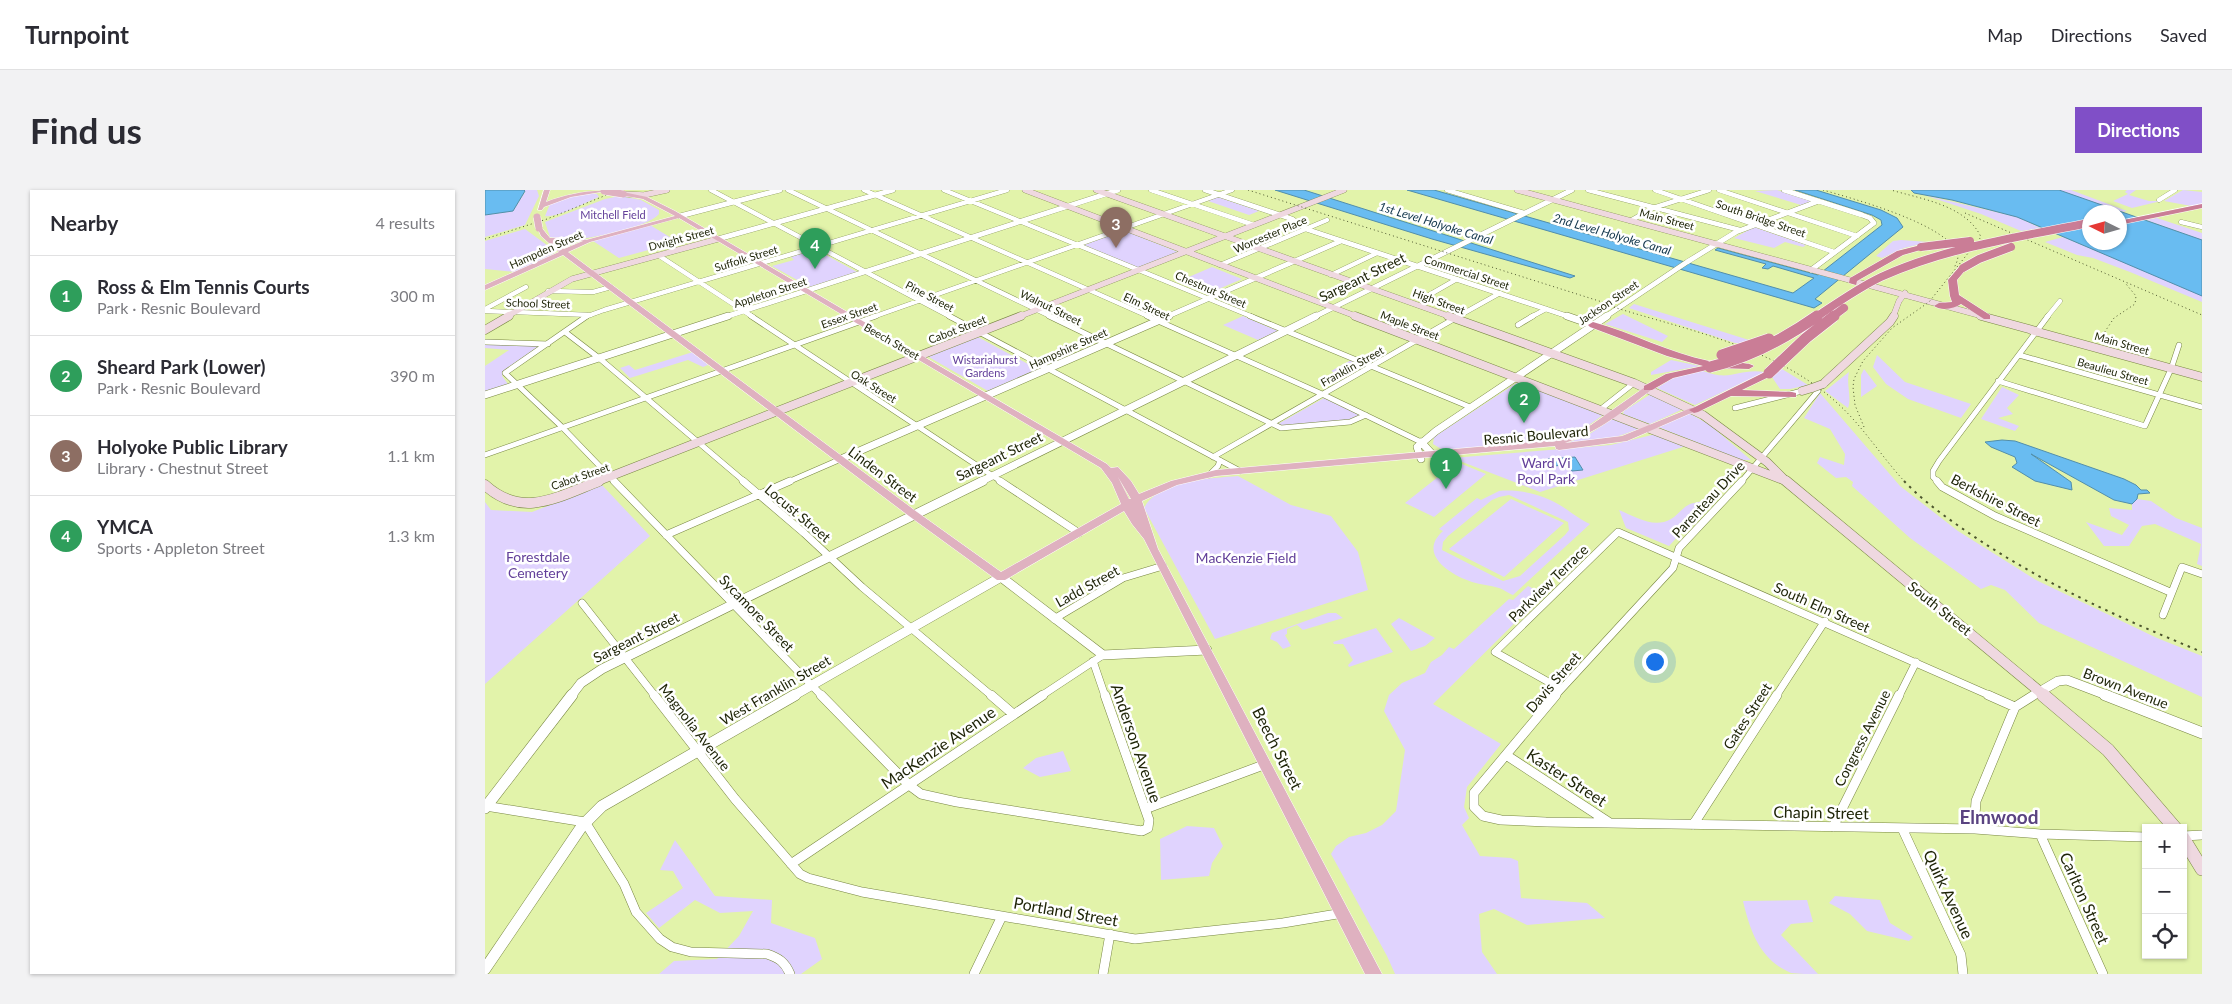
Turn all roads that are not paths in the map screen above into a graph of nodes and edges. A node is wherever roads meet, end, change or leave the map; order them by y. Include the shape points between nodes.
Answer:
1 (547, 190) edge
2 (601, 190) edge
3 (667, 190) edge
4 (711, 190) edge
5 (780, 190) edge
6 (788, 190) edge
7 (864, 190) edge
8 (893, 190) edge
9 (944, 190) edge
10 (1007, 190) edge
11 (1025, 190) edge
12 (1095, 190) edge
13 (1118, 190) edge
14 (1151, 190) edge
15 (1205, 190) edge
16 (1232, 190) edge
17 (1344, 190) edge
18 (1447, 190) edge
19 (1517, 190) edge
20 (1572, 190) edge
21 (1588, 190) edge
22 (1655, 190) edge
23 (1709, 190) edge
24 (1719, 190) edge
25 (1783, 190) edge
26 (2175, 190) edge
27 (1455, 191) edge
28 (1603, 192) edge
29 (656, 193) junction
30 (623, 194) junction
31 (1106, 194) junction
32 (1220, 194) junction
33 (875, 195) junction
34 (645, 198) junction
35 (1681, 199) junction
36 (1551, 200) junction
37 (2159, 200) dead end
38 (970, 201) junction
39 (1819, 201) junction
40 (734, 202) junction
41 (2202, 202) edge
42 (1193, 204) junction
43 (541, 206) junction
44 (1068, 206) junction
45 (2202, 206) edge
46 (664, 208) junction
47 (827, 208) junction
48 (1655, 208) junction
49 (704, 210) junction
50 (673, 212) junction
51 (1788, 212) junction
52 (1163, 214) junction
53 (1522, 214) junction
54 (921, 215) junction
55 (1280, 215) junction
56 (681, 216) junction
57 (2127, 216) edge
58 (1327, 220) dead end
59 (1630, 221) junction
60 (2127, 221) edge
61 (1021, 222) junction
62 (2181, 222) dead end
63 (773, 223) junction
64 (1754, 224) junction
65 (2082, 224) edge
66 (1254, 225) junction
67 (640, 226) junction
68 (2202, 227) edge
69 (1124, 228) junction
70 (1306, 229) junction
71 (871, 230) junction
72 (1740, 230) junction
73 (2082, 230) edge
74 (604, 235) junction
75 (1857, 236) junction
76 (1225, 237) junction
77 (718, 238) junction
78 (971, 238) junction
79 (2013, 238) junction
80 (2044, 238) junction
81 (547, 240) junction
82 (1341, 241) junction
83 (1715, 244) junction
84 (1077, 245) junction
85 (817, 246) junction
86 (1259, 249) junction
87 (563, 252) junction
88 (1186, 252) junction
89 (1834, 252) junction
90 (1377, 253) junction
91 (920, 254) junction
92 (658, 255) junction
93 (1293, 261) junction
94 (760, 263) junction
95 (1027, 263) junction
96 (1220, 265) junction
97 (1416, 266) junction
98 (1139, 270) junction
99 (1815, 271) junction
100 (865, 272) junction
101 (593, 273) junction
102 (1331, 275) junction
103 (1255, 278) junction
104 (1457, 279) junction
105 (1848, 280) junction
106 (976, 281) junction
107 (697, 282) junction
108 (611, 287) junction
109 (485, 288) edge
110 (526, 288) dead end
111 (1370, 288) junction
112 (1088, 290) junction
113 (807, 291) junction
114 (548, 292) junction
115 (1500, 293) junction
116 (1429, 295) dead end
117 (1904, 295) junction
118 (1954, 296) junction
119 (1208, 298) junction
120 (919, 300) junction
121 (2060, 301) dead end
122 (631, 302) junction
123 (1847, 306) junction
124 (1939, 306) junction
125 (1952, 306) junction
126 (1332, 308) junction
127 (1546, 309) junction
128 (485, 310) edge
129 (743, 311) junction
130 (1035, 311) junction
131 (514, 312) junction
132 (1821, 313) junction
133 (591, 315) junction
134 (1987, 317) junction
135 (1455, 319) junction
136 (1155, 321) junction
137 (859, 322) junction
138 (1518, 325) dead end
139 (1593, 326) junction
140 (485, 330) edge
141 (1285, 331) junction
142 (2036, 331) junction
143 (565, 332) junction
144 (979, 333) junction
145 (675, 334) junction
146 (1418, 340) junction
147 (485, 342) edge
148 (548, 344) junction
149 (1105, 344) junction
150 (794, 345) junction
151 (2179, 345) dead end
152 (1551, 354) junction
153 (2019, 355) junction
154 (918, 356) junction
155 (1234, 356) junction
156 (599, 358) junction
157 (1372, 367) junction
158 (1049, 369) junction
159 (2171, 369) junction
160 (724, 370) junction
161 (505, 373) joint
162 (1516, 377) junction
163 (2202, 377) edge
164 (1182, 381) junction
165 (1998, 381) junction
166 (850, 383) junction
167 (1634, 383) junction
168 (519, 384) junction
169 (1648, 388) junction
170 (1805, 390) junction
171 (1759, 393) junction
172 (1322, 394) junction
173 (1727, 394) junction
174 (485, 395) edge
175 (2159, 395) junction
176 (985, 396) junction
177 (645, 398) junction
178 (1769, 400) junction
179 (1809, 400) junction
180 (2202, 407) edge
181 (1470, 408) junction
182 (1735, 408) dead end
183 (1601, 409) junction
184 (1124, 410) junction
185 (1694, 410) junction
186 (777, 412) junction
187 (1613, 414) junction
188 (1366, 415) junction
189 (1272, 424) junction
190 (918, 426) junction
191 (562, 427) junction
192 (1649, 428) junction
193 (1063, 441) junction
194 (1421, 442) junction
195 (697, 443) junction
196 (485, 455) edge
197 (1434, 455) junction
198 (1420, 456) junction
199 (1213, 457) junction
200 (841, 459) junction
201 (1761, 459) junction
202 (1220, 460) junction
203 (1104, 466) junction
204 (1754, 468) junction
205 (1240, 471) junction
206 (993, 475) junction
207 (1209, 475) junction
208 (610, 478) junction
209 (1787, 481) junction
210 (485, 485) edge
211 (758, 495) junction
212 (1137, 500) junction
213 (1127, 506) junction
214 (913, 514) junction
215 (1618, 532) joint
216 (1079, 534) junction
217 (666, 536) junction
218 (1149, 538) junction
219 (829, 556) junction
220 (1676, 558) junction
221 (1163, 566) junction
222 (2202, 574) edge
223 (1001, 577) junction
224 (2170, 592) junction
225 (582, 603) dead end
226 (731, 604) junction
227 (2163, 615) dead end
228 (1054, 619) junction
229 (1825, 621) junction
230 (911, 628) junction
231 (1207, 650) junction
232 (1103, 655) junction
233 (623, 658) junction
234 (1093, 661) junction
235 (1916, 662) junction
236 (812, 686) junction
237 (1561, 689) junction
238 (2041, 692) junction
239 (2015, 707) junction
240 (1013, 714) junction
241 (2202, 733) edge
242 (697, 751) junction
243 (1506, 755) junction
244 (1266, 764) junction
245 (909, 785) junction
246 (485, 807) edge
247 (1145, 809) junction
248 (1496, 819) joint
249 (585, 822) junction
250 (1611, 824) junction
251 (2172, 824) edge
252 (1693, 825) junction
253 (1833, 827) junction
254 (1902, 828) junction
255 (1980, 830) junction
256 (1142, 831) joint
257 (2040, 834) junction
258 (2202, 835) edge
259 (2142, 837) edge
260 (2187, 837) edge
261 (2187, 844) edge
262 (791, 864) junction
263 (2202, 869) edge
264 (1343, 913) junction
265 (1002, 916) junction
266 (1110, 934) junction
267 (485, 969) edge
268 (790, 974) edge
269 (974, 974) edge
270 (1103, 974) edge
271 (1374, 974) edge
272 (1963, 974) edge
273 (2103, 974) edge

1 - 43 main road
2 - 30 main road, Beech Street, bridge
2 - 43 main road, Beech Street via 570,194
3 - 29 main road
4 - 40 street, Pine Street
5 - 40 street, Hampden Street
6 - 47 street, Walnut Street
7 - 33 street, Elm Street
8 - 33 street, Dwight Street
9 - 38 street, Chestnut Street
10 - 38 street, Suffolk Street
11 - 44 main road, Maple Street
12 - 31 main road, High Street
13 - 31 street, Appleton Street
14 - 42 street
15 - 32 street, Commercial Street
16 - 32 street, Essex Street
17 - 55 main road, Cabot Street
18 - 27 street
19 - 36 main road, Main Street
20 - 36 street, Sargeant Street
21 - 28 street
22 - 35 street, South Bridge Street
23 - 35 street
24 - 51 street
25 - 39 street
26 - 37 street
27 - 53 street
28 - 48 street
29 - 30 main road
29 - 34 main road
30 - 34 main road, Beech Street
31 - 44 street, Appleton Street
31 - 52 main road, High Street
32 - 42 street, Essex Street
32 - 55 street, Commercial Street
33 - 47 street, Dwight Street
33 - 54 street, Elm Street
34 - 46 main road, Beech Street
35 - 48 street
35 - 64 street, South Bridge Street
36 - 53 street, Sargeant Street
36 - 59 main road, Main Street
38 - 54 street, Suffolk Street
38 - 61 street, Chestnut Street
39 - 51 street, Jackson Street
39 - 75 street via 1873,220 1874,223
40 - 49 street, Hampden Street
40 - 63 street, Pine Street
41 - 57 highway
42 - 52 street, Essex Street
42 - 66 street
43 - 81 main road, Linden Street, bridge via 537,217 539,228
44 - 61 street, Appleton Street
44 - 69 main road, Maple Street
45 - 60 highway
46 - 50 main road, Beech Street
46 - 67 main road via 660,217
47 - 63 street, Dwight Street
47 - 71 street, Walnut Street
48 - 59 street
48 - 72 street
49 - 50 street, Hampden Street
49 - 56 street, Hampden Street
50 - 56 main road, Beech Street
51 - 64 street, Jackson Street
51 - 75 street
52 - 69 street, Essex Street
52 - 76 main road, High Street
53 - 97 street, Sargeant Street
54 - 71 street, Suffolk Street
54 - 78 street, Elm Street
55 - 66 main road, Cabot Street
55 - 70 street, Commercial Street
56 - 67 main road, Hampden Street
56 - 77 main road, Beech Street
58 - 70 street, Worcester Place
59 - 83 main road, Main Street
61 - 78 street, Appleton Street
61 - 84 street, Chestnut Street
62 - 68 street
63 - 77 street, Dwight Street
63 - 85 street, Pine Street
64 - 72 street, Jackson Street
64 - 89 street, South Bridge Street
65 - 79 highway, bridge
66 - 76 main road, Cabot Street
67 - 74 main road, Hampden Street
69 - 84 street, Essex Street
69 - 88 main road, Maple Street
70 - 82 street, Commercial Street
70 - 86 street, Worcester Place
71 - 85 street, Suffolk Street
71 - 91 street, Walnut Street
72 - 83 street, Jackson Street
73 - 80 highway
74 - 81 main road
74 - 87 main road, Hampden Street
75 - 89 street
76 - 86 main road, High Street
76 - 88 main road, Cabot Street
77 - 92 main road, Dwight Street
77 - 94 main road, Beech Street
78 - 91 street, Appleton Street
78 - 95 street, Elm Street
79 - 105 highway, bridge via 1921,247 1900,253
79 - 132 highway, bridge via 1902,268
80 - 118 highway, bridge via 1992,254 1963,268 1952,281
80 - 123 highway, bridge via 1970,253 1925,267 1888,282
81 - 87 main road, Linden Street
82 - 90 street, Commercial Street
82 - 93 street, Hampshire Street
83 - 99 main road, Main Street
83 - 139 street, Jackson Street
84 - 95 street, Essex Street
84 - 98 street, Chestnut Street
85 - 94 street, Suffolk Street
85 - 100 street, Pine Street
86 - 93 main road, High Street
86 - 96 street, Worcester Place
87 - 101 main road, Linden Street
87 - 109 main road, Hampden Street
88 - 96 main road, Maple Street
88 - 98 main road, Cabot Street
89 - 99 street
90 - 97 street, Commercial Street
90 - 102 street
91 - 100 street, Appleton Street
91 - 106 street, Walnut Street
92 - 101 main road, Dwight Street
92 - 107 street, Oak Street
93 - 102 main road, High Street
93 - 103 street, Hampshire Street
94 - 107 street, Suffolk Street
94 - 113 main road, Beech Street
95 - 106 street, Essex Street
95 - 112 street, Elm Street
96 - 103 main road, Maple Street
97 - 104 street, Commercial Street
97 - 111 street, Sargeant Street
98 - 112 main road, Cabot Street
98 - 119 street, Chestnut Street
99 - 105 main road, Main Street
100 - 113 street, Appleton Street
100 - 120 street, Pine Street
101 - 108 main road, Linden Street
101 - 114 main road, Dwight Street via 572,279
102 - 111 main road, High Street
103 - 119 street, Hampshire Street
103 - 126 main road, Maple Street
104 - 115 street, Commercial Street
104 - 116 street
105 - 117 main road, Main Street
106 - 120 street, Essex Street
106 - 130 street, Walnut Street
107 - 122 street, Suffolk Street
107 - 129 street, Oak Street
108 - 114 street via 593,292
108 - 122 main road, Linden Street
110 - 128 street
111 - 126 street, Sargeant Street
111 - 135 main road, High Street
112 - 130 main road, Cabot Street
112 - 136 street, Elm Street
113 - 129 street, Appleton Street
113 - 137 main road, Beech Street
114 - 131 main road, Dwight Street
115 - 127 street, Commercial Street
115 - 135 street, Franklin Street
117 - 124 main road, Main Street
117 - 125 main road, Main Street
117 - 170 main road via 1897,303 1893,318 1866,345
118 - 125 highway via 1957,303
118 - 134 highway
119 - 136 street, Hampshire Street
119 - 141 street, Chestnut Street
120 - 137 street, Essex Street
120 - 144 street, Pine Street
121 - 142 street, Berkshire Street
122 - 133 street, Suffolk Street
122 - 145 main road, Linden Street
123 - 139 highway, bridge via 1759,363 1729,366 1706,363
123 - 173 highway, bridge via 1769,373
124 - 125 highway
124 - 142 main road, Main Street
125 - 134 main road, Main Street
126 - 141 street, Sargeant Street
126 - 146 main road, Maple Street
127 - 138 street
127 - 139 street, Commercial Street
128 - 131 street, School Street
129 - 145 street, Appleton Street
129 - 150 street, Oak Street
130 - 144 main road, Cabot Street
130 - 149 street, Walnut Street
131 - 133 street, School Street
131 - 140 main road, Dwight Street
132 - 139 highway, bridge via 1782,334 1722,355 1685,352
132 - 169 highway, bridge via 1758,354 1669,376
133 - 143 street, Suffolk Street
134 - 142 main road, Main Street
135 - 146 street, Franklin Street
135 - 152 main road, High Street
136 - 149 street, Hampshire Street
136 - 155 street, Elm Street
137 - 150 street, Essex Street
137 - 154 main road, Beech Street
139 - 152 street, Jackson Street
141 - 155 street, Sargeant Street
141 - 157 street, Chestnut Street
142 - 153 street, Berkshire Street
142 - 159 main road, Main Street
143 - 148 street, Suffolk Street
143 - 156 street, Locust Street
144 - 154 main road, Cabot Street
144 - 158 street, Pine Street
145 - 156 street, Appleton Street
145 - 160 main road, Linden Street
146 - 157 street, Franklin Street
146 - 162 main road, Maple Street
147 - 148 street
148 - 161 street, Suffolk Street
149 - 158 street, Hampshire Street
149 - 164 street, Walnut Street
150 - 160 street, Essex Street
150 - 166 street, Oak Street
151 - 159 street
152 - 162 street, Jackson Street
152 - 167 main road, High Street
153 - 165 street, Berkshire Street
153 - 175 street, Beaulieu Street
154 - 166 main road, Cabot Street
154 - 176 main road, Beech Street
155 - 164 street, Sargeant Street
155 - 172 street, Elm Street
156 - 168 street, Appleton Street
156 - 177 street, Locust Street
157 - 172 street, Franklin Street
157 - 181 street, Chestnut Street
158 - 176 street, Hampshire Street
158 - 184 street, Pine Street
159 - 163 main road, Main Street
159 - 175 street
160 - 177 street, Essex Street
160 - 186 main road, Linden Street
161 - 168 street, Sycamore Street
162 - 181 street, Jackson Street
162 - 183 main road, Maple Street
164 - 184 street, Sargeant Street
164 - 189 street, Walnut Street
165 - 175 street via 2145,426
165 - 224 street, Berkshire Street via 1939,461 1933,477 1942,487 1995,516
166 - 186 main road, Cabot Street
166 - 190 street, Oak Street
167 - 169 main road, High Street
167 - 183 street
168 - 174 street, Appleton Street
168 - 191 street, Sycamore Street
169 - 185 main road, High Street
169 - 187 main road, Resnic Boulevard
170 - 171 highway
170 - 178 street
170 - 179 street
170 - 179 street
171 - 173 highway
171 - 178 highway
172 - 188 street, Elm Street
172 - 189 street, Franklin Street
173 - 185 highway
175 - 180 street, Beaulieu Street
176 - 190 street, Hampshire Street
176 - 193 main road, Beech Street
177 - 191 street, Essex Street
177 - 195 street, Locust Street
178 - 182 street
179 - 201 street
181 - 194 street, Jackson Street
183 - 187 main road, Maple Street
184 - 193 street, Sargeant Street
184 - 199 street, Pine Street
185 - 192 main road, Resnic Boulevard
185 - 201 main road, High Street
186 - 195 main road, Cabot Street
186 - 200 main road, Linden Street
187 - 192 main road, Maple Street
187 - 197 main road, Resnic Boulevard via 1578,437 1557,443
188 - 189 street, Walnut Street via 1350,422 1281,428
188 - 194 street, Elm Street
189 - 199 street, Franklin Street
190 - 200 street, Hampshire Street
190 - 206 street, Oak Street
191 - 196 street, Essex Street
191 - 208 street, Sycamore Street
192 - 197 main road, Resnic Boulevard via 1609,442
192 - 204 main road, Maple Street
193 - 203 main road, Beech Street
193 - 206 street, Sargeant Street
194 - 197 street
194 - 198 street via 1417,447
195 - 208 main road, Cabot Street
195 - 211 street, Locust Street
197 - 198 main road, Resnic Boulevard
198 - 205 main road, Resnic Boulevard via 1386,462 1373,460
199 - 202 street, Pine Street
200 - 211 street, Hampshire Street
200 - 214 main road, Linden Street
201 - 204 street, Parenteau Drive
201 - 209 main road, South Street
202 - 205 street, Pine Street
202 - 207 street
203 - 212 main road, Beech Street via 1121,474
203 - 213 main road, Beech Street via 1116,480
204 - 209 main road, Maple Street via 1767,469
204 - 220 street, Parenteau Drive via 1679,548
205 - 207 main road, Resnic Boulevard
206 - 214 street, Sargeant Street
206 - 216 street, Oak Street
207 - 212 main road, Resnic Boulevard via 1174,483
208 - 210 main road, Cabot Street via 563,495 521,503 495,496
208 - 217 street, Sycamore Street
209 - 238 main road, South Street
211 - 217 street, Hampshire Street
211 - 219 street, Locust Street
212 - 213 main road, West Franklin Street
212 - 218 main road, Beech Street
213 - 216 main road, West Franklin Street
213 - 218 main road, Beech Street
214 - 219 street, Sargeant Street
214 - 223 main road, Linden Street
215 - 220 street, South Elm Street
215 - 237 street, Parkview Terrace via 1495,652
216 - 223 main road, West Franklin Street
217 - 226 street, Sycamore Street
218 - 221 main road, Beech Street
219 - 226 street, Sargeant Street
219 - 230 street, Locust Street
220 - 229 street, South Elm Street
220 - 237 street, Davis Street via 1673,568
221 - 228 street, Ladd Street via 1123,578
221 - 231 main road, Beech Street
222 - 224 street via 2182,567
223 - 228 street, Linden Street
223 - 230 street, West Franklin Street
224 - 227 street
225 - 233 street, Magnolia Avenue
226 - 233 street, Sargeant Street
226 - 236 street, Sycamore Street
228 - 232 street, Linden Street
229 - 235 street, South Elm Street
229 - 252 street, Gates Street
230 - 236 street, West Franklin Street
230 - 240 street, Locust Street
231 - 232 street
231 - 244 main road, Beech Street
232 - 234 street, MacKenzie Avenue
233 - 242 street, Magnolia Avenue
233 - 246 street, Sargeant Street via 581,683
234 - 240 street, MacKenzie Avenue
234 - 247 street, Anderson Avenue
235 - 239 street, South Elm Street
235 - 253 street, Congress Avenue
236 - 242 street, West Franklin Street
236 - 245 street, Sycamore Street
237 - 243 street, Davis Street
238 - 239 street
238 - 241 street, Brown Avenue via 2058,681 2067,680
238 - 251 main road, South Street via 2108,750
239 - 255 street via 1976,801 1975,816
240 - 245 street, MacKenzie Avenue
242 - 249 street, West Franklin Street via 603,806
242 - 262 street, Magnolia Avenue
243 - 248 street, Davis Street via 1474,793 1474,807 1483,816
243 - 250 street, Kaster Street
244 - 247 street
244 - 264 main road, Beech Street
245 - 256 street, Sycamore Street via 921,794 957,802
245 - 262 street, MacKenzie Avenue
246 - 249 street
247 - 256 street, Anderson Avenue via 1148,828
248 - 250 street, Chapin Street
249 - 267 street, West Franklin Street
249 - 268 street via 625,885 636,912 660,940 674,947 704,953 770,954 783,959
250 - 252 street, Chapin Street
252 - 253 street, Chapin Street
253 - 254 street, Chapin Street
254 - 255 street, Chapin Street
254 - 272 street, Quirk Avenue via 1961,956
255 - 257 street, Chapin Street
257 - 259 street, Chapin Street
257 - 273 street, Carlton Street
258 - 260 street
261 - 263 main road
262 - 265 street, Portland Street via 800,874 821,883
264 - 266 street, Portland Street via 1159,938 1135,939
264 - 271 main road, Beech Street
265 - 266 street, Portland Street
265 - 269 street
266 - 270 street

